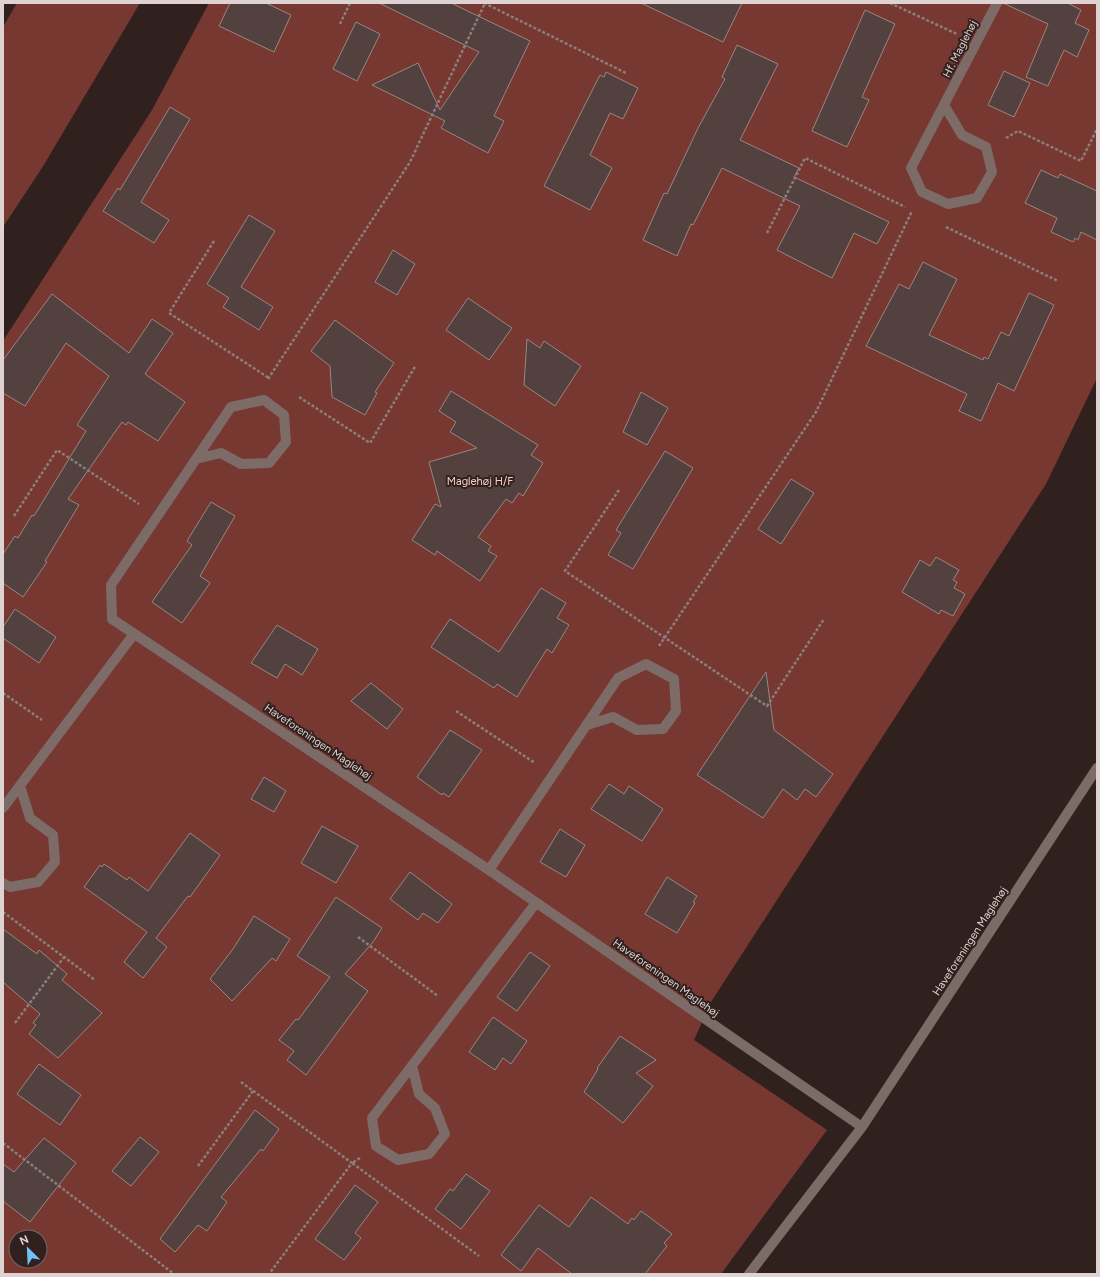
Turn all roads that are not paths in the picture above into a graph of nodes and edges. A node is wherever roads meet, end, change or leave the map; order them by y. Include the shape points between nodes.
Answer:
1 (997, 3) edge
2 (944, 105) junction
3 (196, 459) junction
4 (134, 634) junction
5 (587, 724) junction
6 (1097, 768) edge
7 (20, 786) junction
8 (3, 808) edge
9 (489, 870) junction
10 (3, 883) edge
11 (536, 903) junction
12 (412, 1066) junction
13 (862, 1127) junction
14 (749, 1274) edge

1 - 2 street, Hf. Maglehøj
2 - 2 street, Hf. Maglehøj via 912,168 922,192 948,204 978,198 992,172 986,148 962,135
3 - 3 street, Haveforeningen Maglehøj via 231,407 264,400 284,415 286,442 269,463 241,464 221,453
3 - 4 street, Haveforeningen Maglehøj via 111,584 112,619
4 - 7 street
4 - 9 street, Haveforeningen Maglehøj
5 - 5 street via 618,678 646,664 674,679 676,711 663,729 637,730 613,717
5 - 9 street
6 - 13 street, Haveforeningen Maglehøj
7 - 8 street
7 - 10 street via 30,818 53,835 55,862 38,882 10,887
9 - 11 street, Haveforeningen Maglehøj
11 - 12 street
11 - 13 street, Haveforeningen Maglehøj
12 - 12 street via 372,1118 376,1146 398,1160 429,1154 445,1134 435,1108 419,1094
13 - 14 street, Haveforeningen Maglehøj

